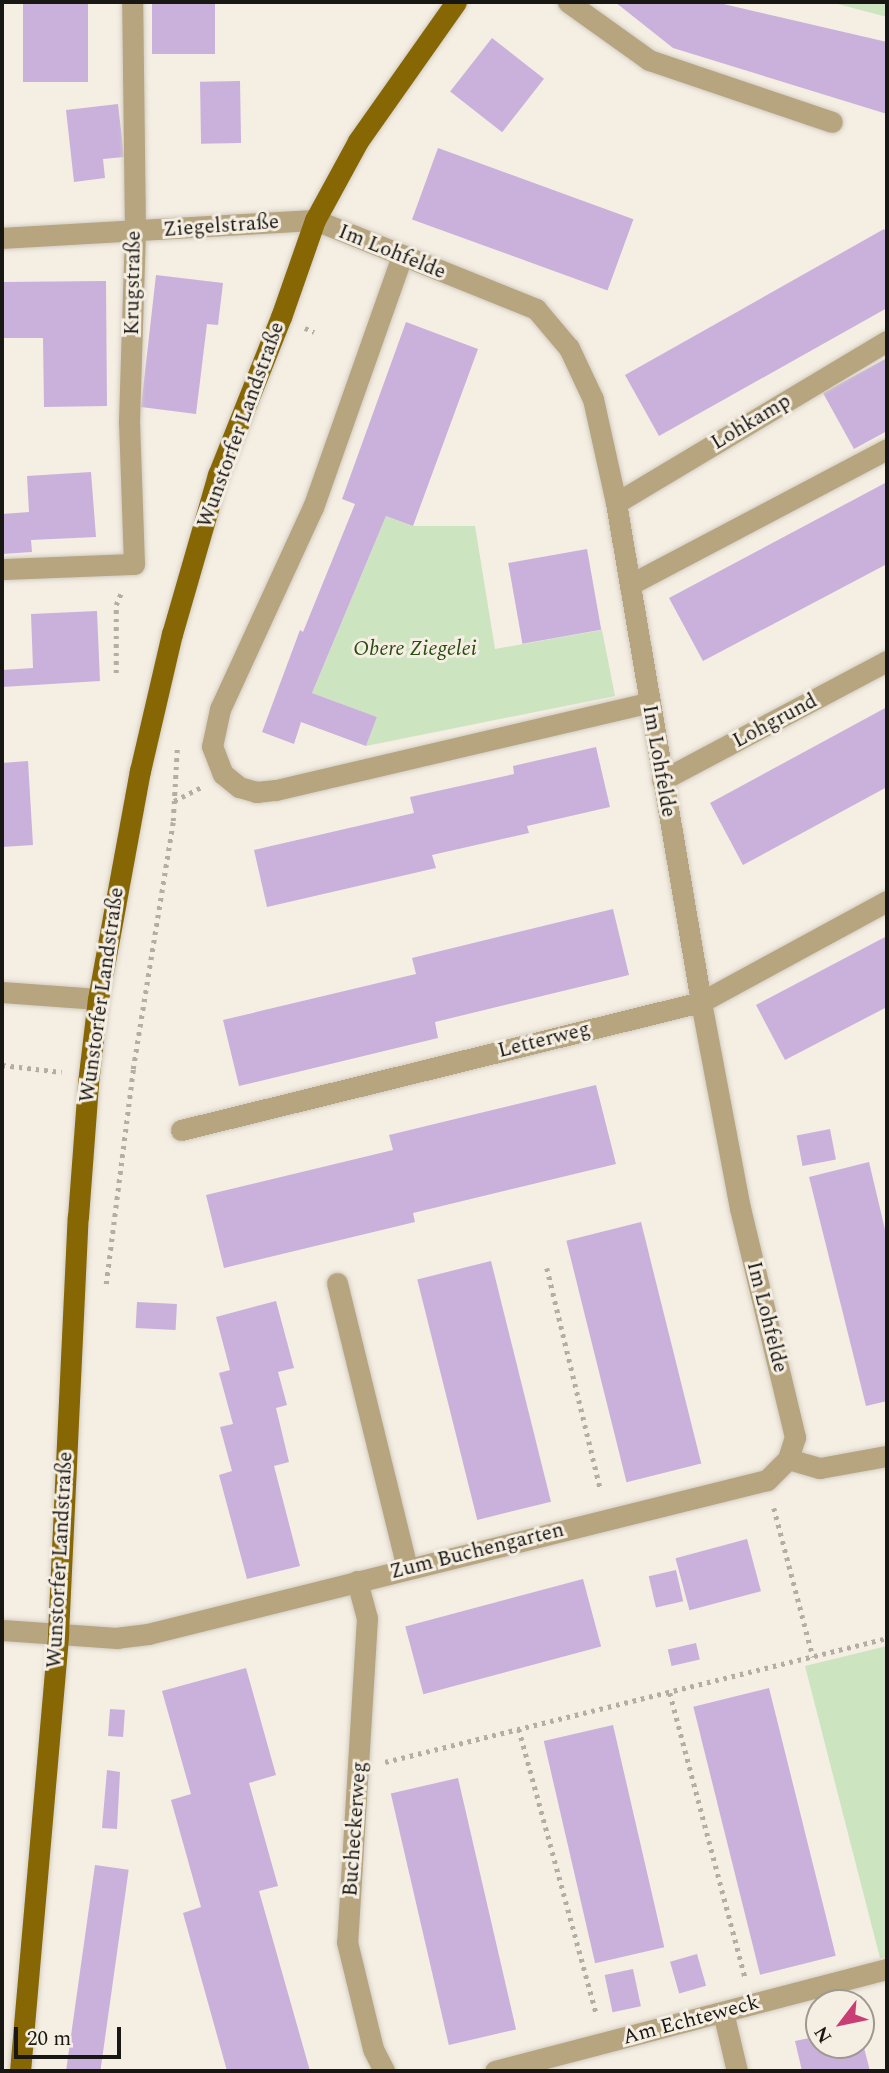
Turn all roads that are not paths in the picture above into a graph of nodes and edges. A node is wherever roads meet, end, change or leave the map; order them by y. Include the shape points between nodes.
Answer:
1 (132, 2) edge
2 (456, 2) edge
3 (568, 2) edge
4 (832, 122) dead end
5 (315, 220) junction
6 (135, 232) junction
7 (2, 238) edge
8 (402, 256) junction
9 (887, 341) edge
10 (887, 449) edge
11 (615, 503) junction
12 (2, 569) edge
13 (631, 584) junction
14 (887, 661) edge
15 (648, 703) junction
16 (662, 780) junction
17 (887, 901) edge
18 (2, 992) edge
19 (98, 999) junction
20 (701, 1002) junction
21 (181, 1130) dead end
22 (337, 1283) dead end
23 (887, 1456) edge
24 (788, 1459) junction
25 (407, 1569) junction
26 (357, 1581) junction
27 (2, 1630) edge
28 (58, 1634) junction
29 (887, 1969) edge
30 (723, 2012) junction
31 (20, 2064) edge
32 (384, 2071) edge
33 (495, 2071) edge
34 (737, 2071) edge

1 - 6 street, Krugstraße
2 - 5 main road, Wunstorfer Landstraße via 358,141
3 - 4 street via 649,60
5 - 6 street, Ziegelstraße
5 - 8 street, Im Lohfelde
5 - 19 main road, Wunstorfer Landstraße via 218,475 172,634 135,798
6 - 7 street, Ziegelstraße
6 - 12 street, Krugstraße via 129,421 134,564
8 - 11 street, Im Lohfelde via 536,309 553,328 569,348 593,399
8 - 15 street via 313,507 220,709 212,746 223,774 239,787 256,792 276,790
9 - 11 street, Lohkamp
10 - 13 street
11 - 13 street, Im Lohfelde
13 - 15 street, Im Lohfelde
14 - 16 street, Lohgrund
15 - 16 street, Im Lohfelde
16 - 20 street, Im Lohfelde
17 - 20 street, Letterweg
18 - 19 street
19 - 28 main road, Wunstorfer Landstraße via 78,1217
20 - 21 street, Letterweg
20 - 24 street, Im Lohfelde via 740,1208 795,1437
22 - 25 street
23 - 24 street via 820,1468
24 - 25 street, Zum Buchengarten via 767,1480
25 - 26 street, Zum Buchengarten
26 - 28 street, Zum Buchengarten via 148,1634 117,1638
26 - 32 street, Bucheckerweg via 367,1618 347,1941 373,2049
27 - 28 street, Zum Buchengarten
28 - 31 main road, Wunstorfer Landstraße
29 - 30 street, Am Echteweck
30 - 33 street, Am Echteweck
30 - 34 street

